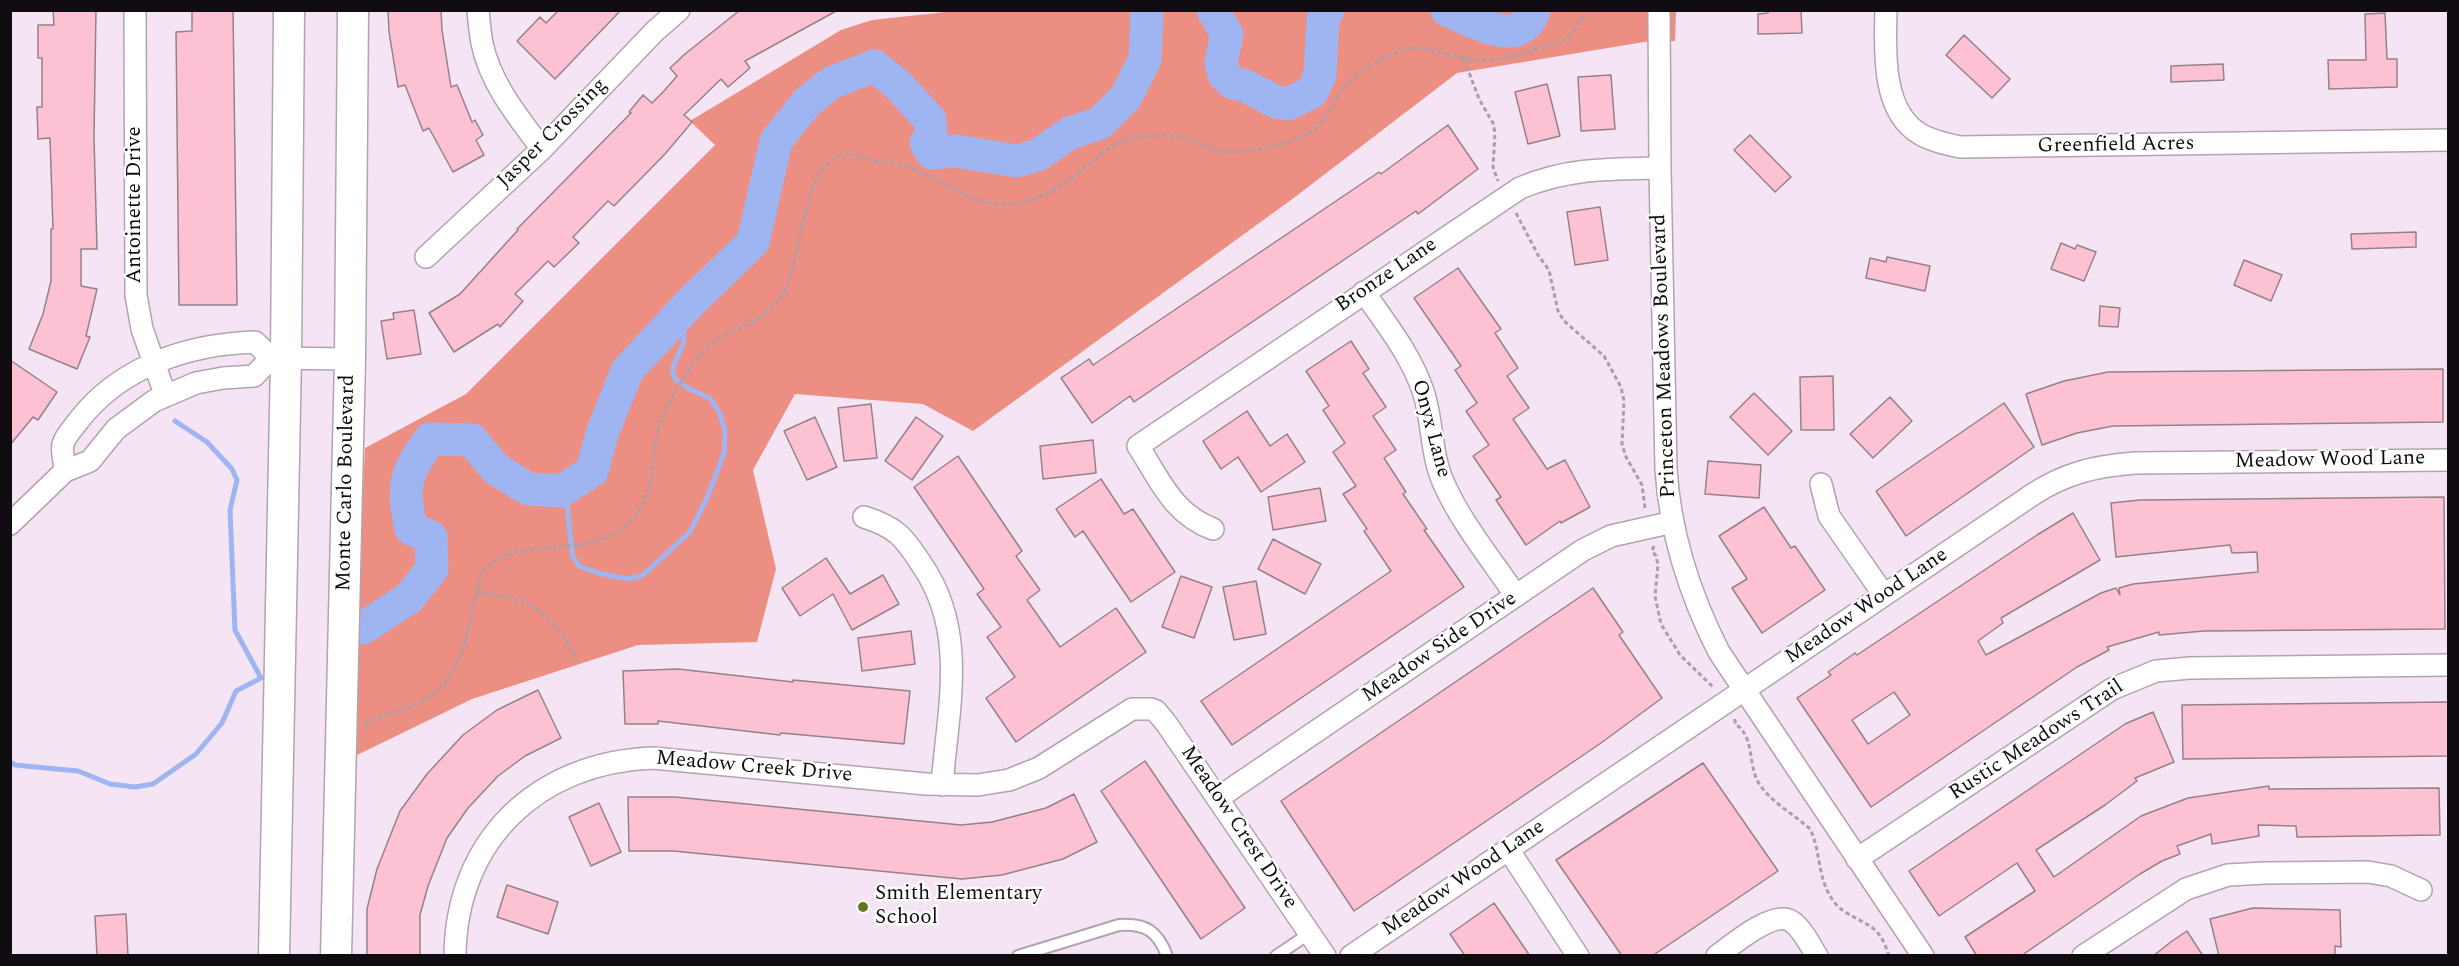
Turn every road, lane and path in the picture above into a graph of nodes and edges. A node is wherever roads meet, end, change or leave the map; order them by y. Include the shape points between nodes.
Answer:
1 (135, 10) edge
2 (289, 10) edge
3 (353, 10) edge
4 (478, 10) edge
5 (679, 10) edge
6 (1588, 10) edge
7 (1659, 10) edge
8 (1886, 10) edge
9 (2448, 140) edge
10 (542, 148) junction
11 (1660, 168) junction
12 (426, 257) dead end
13 (1364, 292) junction
14 (279, 358) junction
15 (350, 359) junction
16 (153, 364) junction
17 (165, 394) junction
18 (2448, 459) edge
19 (65, 471) junction
20 (1821, 484) dead end
21 (864, 517) dead end
22 (1672, 522) junction
23 (10, 525) edge
24 (1213, 529) dead end
25 (477, 591) junction
26 (1884, 595) junction
27 (1516, 596) junction
28 (577, 662) dead end
29 (2448, 665) edge
30 (1743, 690) junction
31 (1146, 707) joint
32 (362, 728) dead end
33 (942, 785) junction
34 (1218, 798) junction
35 (1508, 849) junction
36 (1857, 859) junction
37 (2421, 890) dead end
38 (1310, 933) junction
39 (274, 956) edge
40 (336, 956) edge
41 (455, 956) edge
42 (1018, 956) edge
43 (1167, 956) edge
44 (1276, 956) edge
45 (1325, 956) edge
46 (1351, 956) edge
47 (1578, 956) edge
48 (1717, 956) edge
49 (1817, 956) edge
50 (1923, 956) edge
51 (2083, 956) edge

1 - 16 street, Antoinette Drive via 136,295
2 - 14 main road
3 - 15 main road, Monte Carlo Boulevard
4 - 10 street via 482,45 495,79
5 - 10 street, Jasper Crossing
6 - 25 path via 1565,40 1501,60 1464,59 1416,47 1402,51 1357,74 1323,122 1300,138 1243,152 1211,148 1181,136 1125,140 1105,151 1059,189 1034,200 991,203 910,167 855,155 834,158 812,187 782,295 749,325 706,348 678,389 660,426 644,503 628,525 596,543 508,554 482,572
7 - 11 street, Princeton Meadows Boulevard
8 - 9 street, Greenfield Acres via 1888,71 1898,110 1918,133 1947,144 2105,146
10 - 12 street, Jasper Crossing
11 - 13 street, Bronze Lane via 1582,170 1532,183 1506,196
11 - 22 street, Princeton Meadows Boulevard via 1666,469
13 - 24 street, Bronze Lane via 1138,446 1178,508
13 - 27 street, Onyx Lane via 1418,378 1439,471 1454,504
14 - 15 street
14 - 16 street via 255,342 197,348
14 - 17 street via 254,376 211,380
14 - 39 main road
15 - 40 main road, Monte Carlo Boulevard
16 - 17 street, Antoinette Drive
16 - 19 street via 106,392 84,413 63,443
17 - 19 street via 116,429 90,461
18 - 26 street, Meadow Wood Lane via 2098,466 2047,485
19 - 23 street
20 - 26 street via 1829,516
21 - 33 street via 884,524 905,539 935,586 946,617 952,662
22 - 27 street, Meadow Side Drive via 1596,542
22 - 30 street, Princeton Meadows Boulevard via 1701,614
25 - 28 path via 514,598 545,616 566,637
25 - 32 path via 464,649 443,685 421,702 384,715
26 - 30 street, Meadow Wood Lane
27 - 34 street, Meadow Side Drive
29 - 36 street, Rustic Meadows Trail via 2190,668 2141,676 2096,700
30 - 35 street, Meadow Wood Lane
30 - 36 street, Princeton Meadows Boulevard
31 - 33 street, Meadow Creek Drive via 1126,711 1053,761 1023,775 994,783
31 - 34 street, Meadow Crest Drive via 1167,723
33 - 41 street, Meadow Creek Drive via 653,758 626,759 580,770 530,798 495,835 466,886
34 - 38 street, Meadow Crest Drive
35 - 46 street, Meadow Wood Lane
35 - 47 street
36 - 50 street, Princeton Meadows Boulevard
37 - 51 street via 2391,876 2368,872 2228,876 2179,892
38 - 44 lane
38 - 45 street, Meadow Crest Drive
42 - 43 lane via 1131,924 1153,932
48 - 49 street via 1762,925 1785,919 1796,926

